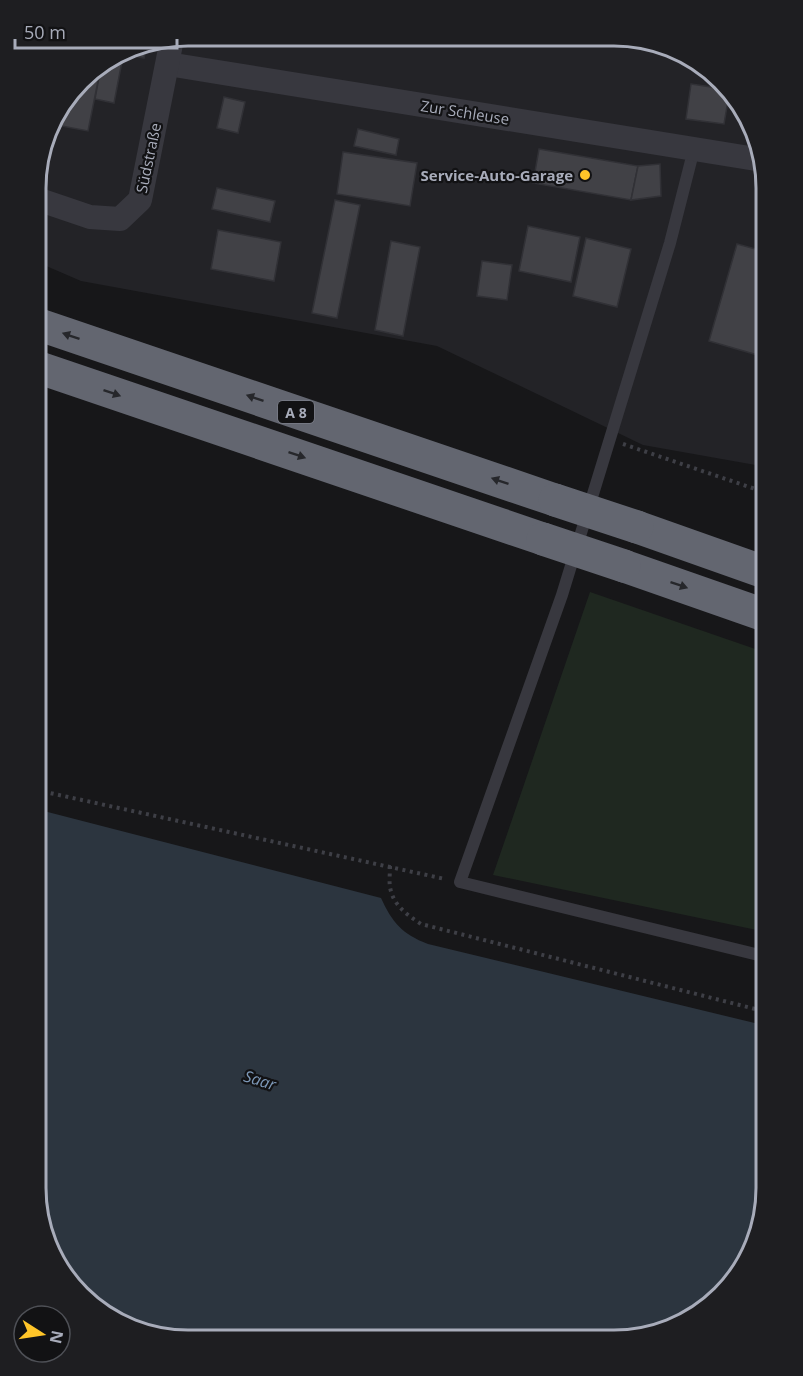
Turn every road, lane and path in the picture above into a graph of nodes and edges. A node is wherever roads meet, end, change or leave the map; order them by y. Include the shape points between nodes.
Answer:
1 (171, 48) edge
2 (168, 64) junction
3 (694, 149) junction
4 (753, 159) edge
5 (46, 203) edge
6 (46, 327) edge
7 (46, 370) edge
8 (611, 440) junction
9 (756, 489) edge
10 (756, 569) edge
11 (756, 612) edge
12 (46, 792) edge
13 (390, 866) junction
14 (460, 882) junction
15 (756, 954) edge
16 (756, 1009) edge

1 - 2 street, Südstraße
2 - 3 street, Zur Schleuse
2 - 5 street, Südstraße via 140,200 120,219 90,217
3 - 4 street, Zur Schleuse
3 - 8 lane
10 -> 6 highway, A 8, bridge
7 -> 11 highway, bridge
8 - 9 path
8 - 14 lane via 562,595
12 - 13 path
13 - 14 path
13 - 16 path via 395,902 421,924
14 - 15 lane

